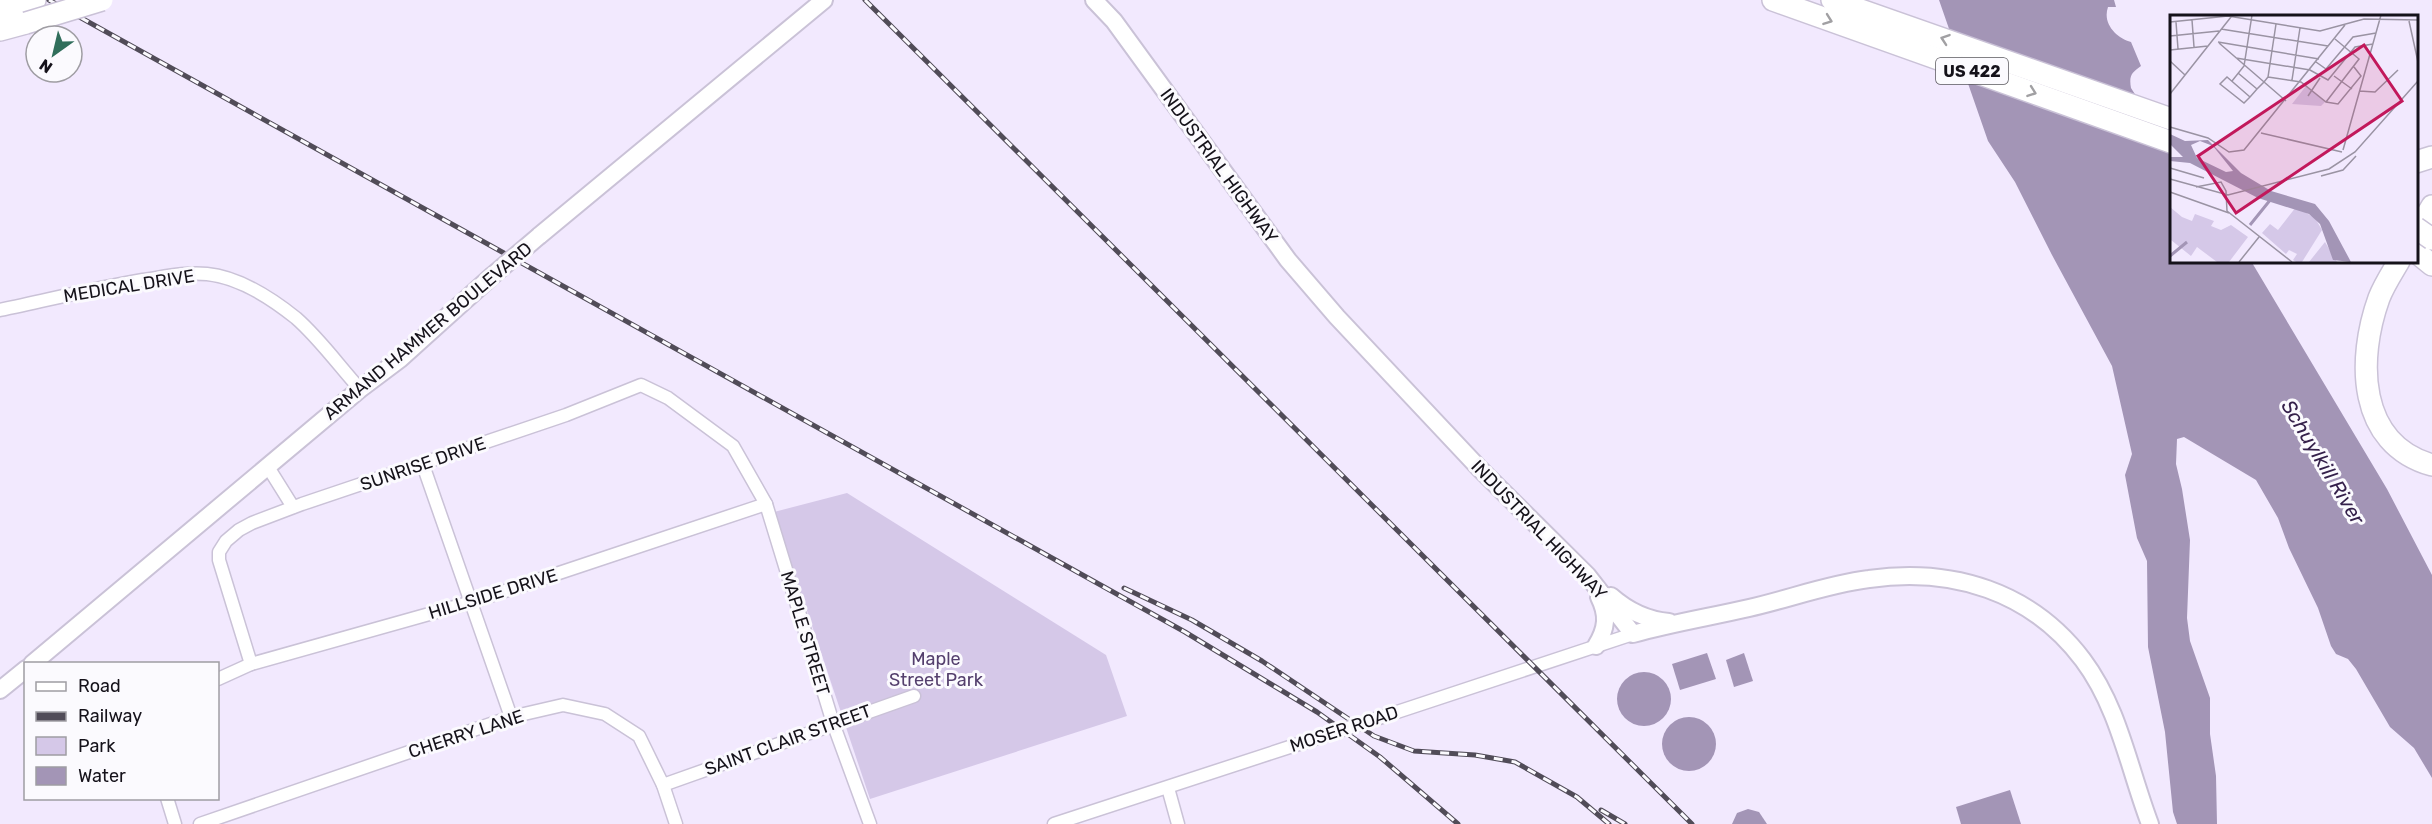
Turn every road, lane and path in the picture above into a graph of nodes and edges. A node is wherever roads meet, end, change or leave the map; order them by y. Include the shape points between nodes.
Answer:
1 (35, 0) edge
2 (102, 0) edge
3 (824, 0) edge
4 (1094, 0) edge
5 (1773, 0) edge
6 (1832, 0) edge
7 (13, 13) edge
8 (0, 30) edge
9 (2139, 107) junction
10 (2170, 112) edge
11 (2170, 119) edge
12 (2170, 142) edge
13 (2432, 157) edge
14 (2417, 161) edge
15 (2432, 206) edge
16 (2432, 225) edge
17 (2417, 230) edge
18 (2417, 236) edge
19 (2422, 256) edge
20 (2398, 262) edge
21 (2417, 262) edge
22 (0, 310) edge
23 (360, 389) junction
24 (733, 446) joint
25 (2432, 455) edge
26 (423, 465) junction
27 (2432, 465) edge
28 (268, 466) junction
29 (766, 504) junction
30 (293, 507) junction
31 (1587, 575) junction
32 (472, 602) junction
33 (1672, 623) junction
34 (1633, 634) junction
35 (1596, 646) junction
36 (33, 662) edge
37 (251, 664) junction
38 (24, 671) edge
39 (219, 679) edge
40 (0, 690) edge
41 (914, 696) dead end
42 (511, 717) junction
43 (833, 723) junction
44 (663, 785) junction
45 (1168, 788) junction
46 (168, 800) edge
47 (175, 824) edge
48 (200, 824) edge
49 (676, 824) edge
50 (870, 824) edge
51 (1054, 824) edge
52 (1178, 824) edge
53 (2150, 824) edge

1 - 7 highway
2 - 7 highway, bridge
3 - 23 street, ARMAND HAMMER BOULEVARD, bridge
4 - 31 street, INDUSTRIAL HIGHWAY via 1114,21 1288,260 1479,468
5 -> 12 highway, US 422
9 -> 6 highway, US 422
7 - 8 highway
9 - 10 highway
9 - 11 highway, US 422
13 - 14 highway
15 - 17 highway
16 - 19 highway
18 - 19 highway, bridge
20 - 27 highway via 2384,286 2371,327 2369,399 2378,425 2391,443
21 - 25 highway via 2393,289 2382,319 2377,386 2383,412 2397,434 2410,446
22 - 23 street, MEDICAL DRIVE via 111,286 183,274 208,274 244,285 281,307
23 - 28 street, ARMAND HAMMER BOULEVARD
24 - 26 street, SUNRISE DRIVE via 668,398 641,385
24 - 29 street, MAPLE STREET
26 - 30 street, SUNRISE DRIVE
26 - 32 street
28 - 30 street
28 - 36 street, ARMAND HAMMER BOULEVARD
29 - 32 street, HILLSIDE DRIVE
29 - 43 street, MAPLE STREET
30 - 37 street, SUNRISE DRIVE via 239,530 219,552
31 - 33 street via 1622,605
31 - 34 street, INDUSTRIAL HIGHWAY
31 - 35 street via 1605,609 1603,634
32 - 37 street, HILLSIDE DRIVE
32 - 42 street
33 - 34 street
33 - 53 street via 1868,579 1922,575 1953,578 2010,598 2063,638 2084,661 2118,728
34 - 35 street, MOSER ROAD
35 - 45 street, MOSER ROAD, bridge
37 - 39 street, HILLSIDE DRIVE
38 - 40 street
41 - 43 street, SAINT CLAIR STREET
42 - 44 street, CHERRY LANE via 563,705 605,714 639,736
42 - 48 street, CHERRY LANE
43 - 44 street, SAINT CLAIR STREET
43 - 50 street, MAPLE STREET
44 - 49 street, CHERRY LANE
45 - 51 street, MOSER ROAD
45 - 52 street
46 - 47 street

